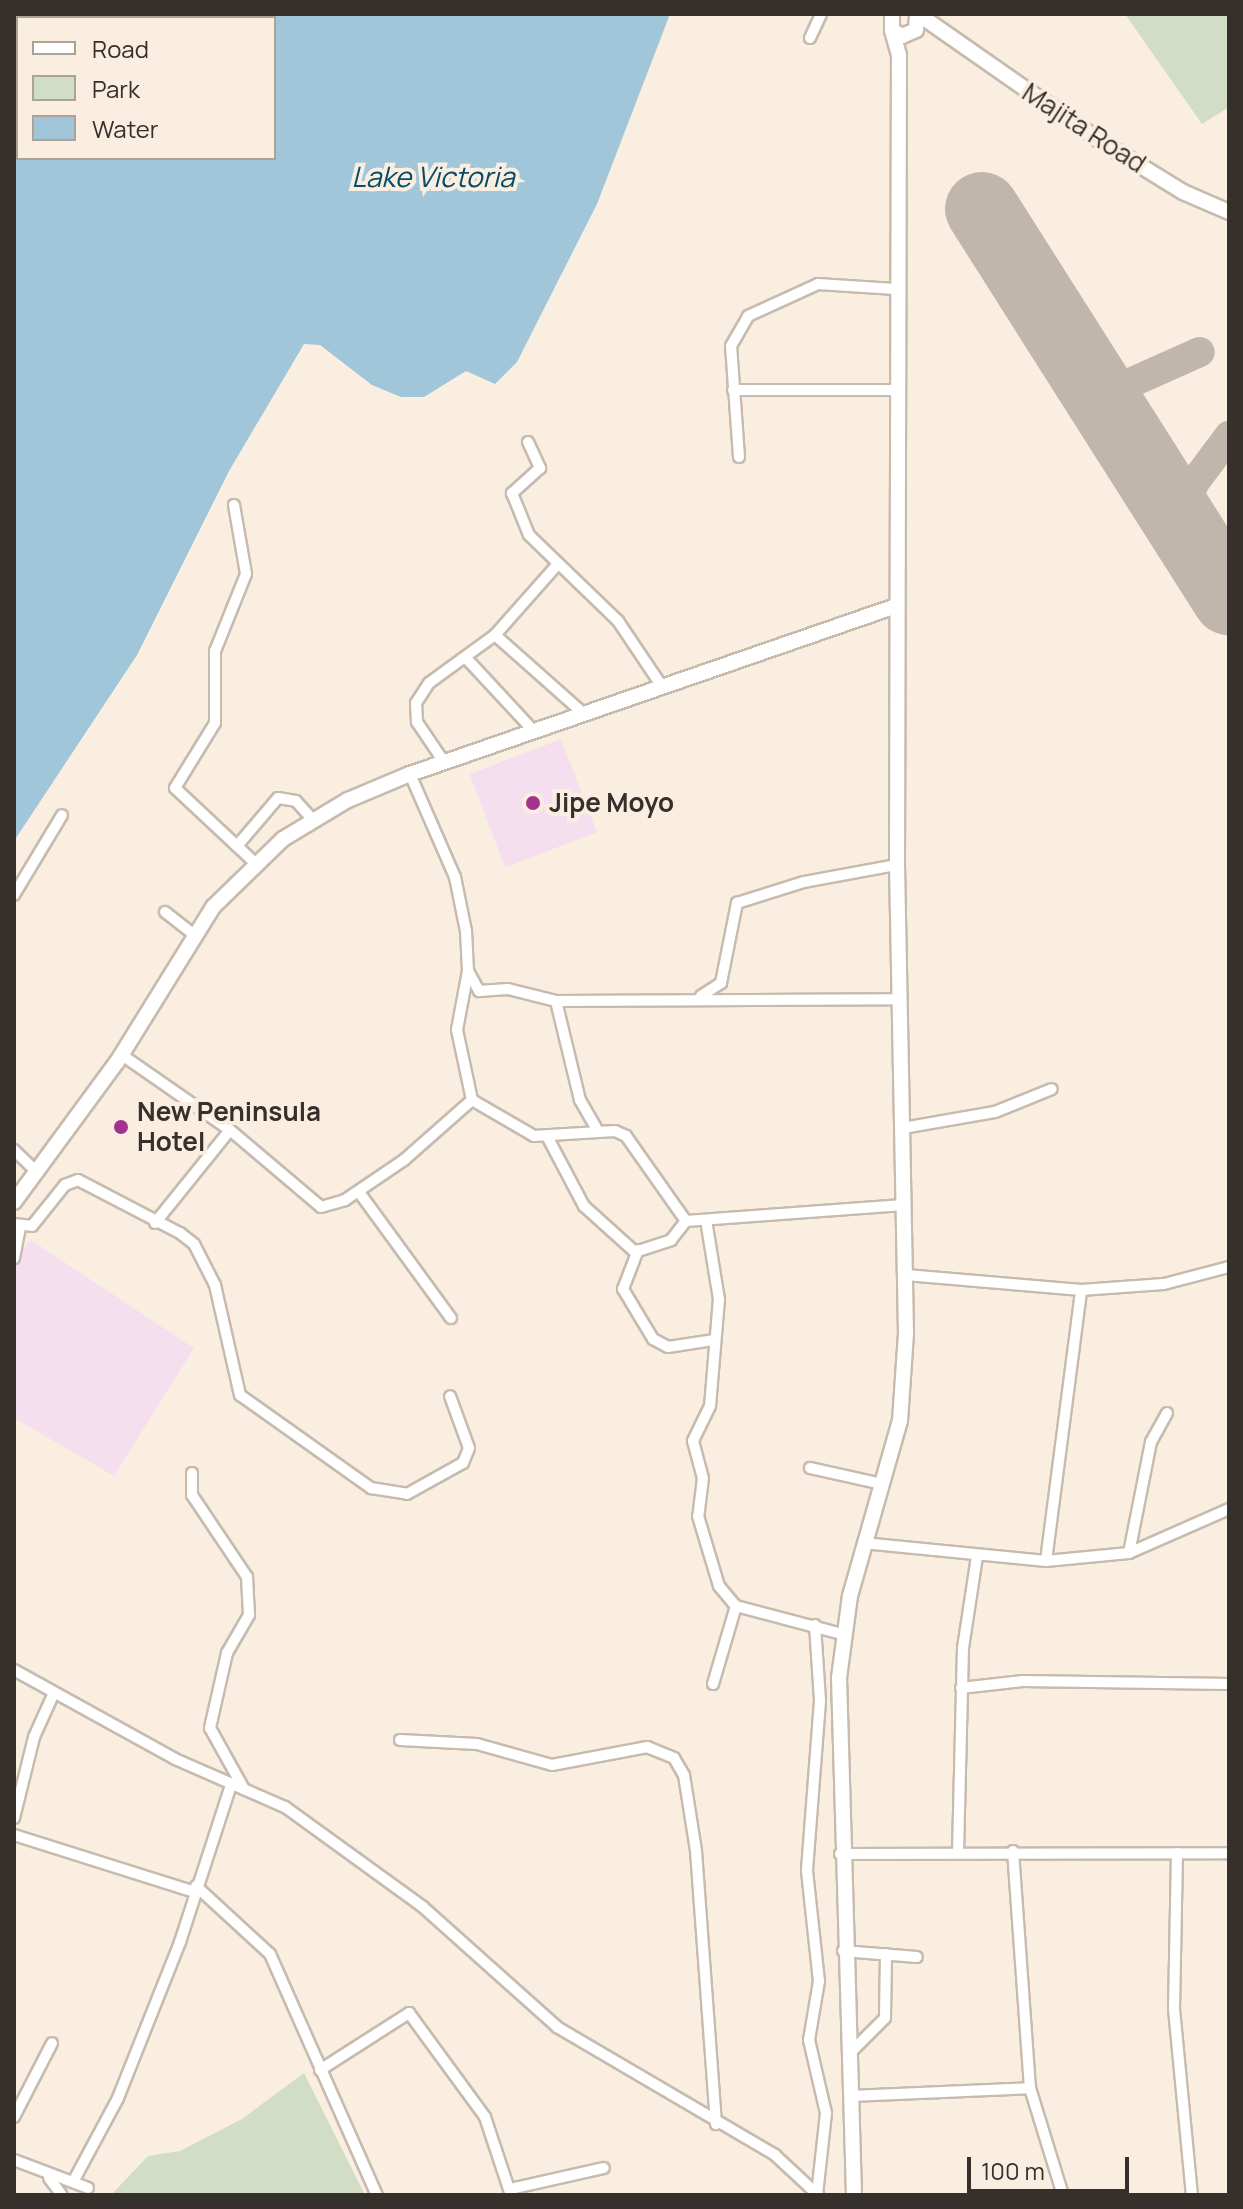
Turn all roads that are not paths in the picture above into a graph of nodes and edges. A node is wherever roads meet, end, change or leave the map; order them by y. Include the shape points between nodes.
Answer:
1 (821, 14) edge
2 (917, 14) edge
3 (891, 19) edge
4 (912, 33) junction
5 (943, 35) junction
6 (810, 38) dead end
7 (899, 55) junction
8 (1229, 212) edge
9 (895, 289) junction
10 (733, 390) junction
11 (898, 390) junction
12 (528, 442) dead end
13 (739, 457) dead end
14 (234, 505) dead end
15 (557, 565) junction
16 (896, 606) junction
17 (495, 635) junction
18 (466, 658) junction
19 (661, 685) junction
20 (583, 713) junction
21 (532, 729) junction
22 (444, 762) junction
23 (410, 774) junction
24 (62, 815) dead end
25 (313, 820) junction
26 (237, 846) junction
27 (254, 862) junction
28 (897, 865) junction
29 (14, 895) edge
30 (165, 912) dead end
31 (194, 935) junction
32 (468, 971) junction
33 (691, 999) junction
34 (898, 999) junction
35 (556, 1001) junction
36 (122, 1055) junction
37 (1052, 1089) dead end
38 (472, 1100) junction
39 (903, 1128) junction
40 (230, 1130) junction
41 (598, 1131) junction
42 (548, 1138) junction
43 (14, 1150) edge
44 (37, 1172) junction
45 (359, 1192) junction
46 (14, 1202) edge
47 (903, 1205) junction
48 (706, 1220) junction
49 (686, 1221) junction
50 (155, 1223) junction
51 (17, 1226) edge
52 (638, 1250) junction
53 (14, 1258) edge
54 (1229, 1267) edge
55 (906, 1275) junction
56 (1081, 1290) junction
57 (451, 1318) dead end
58 (714, 1340) junction
59 (450, 1396) dead end
60 (1167, 1413) dead end
61 (810, 1468) dead end
62 (192, 1473) dead end
63 (882, 1484) junction
64 (1229, 1509) edge
65 (863, 1543) junction
66 (1129, 1553) junction
67 (977, 1556) junction
68 (1046, 1561) junction
69 (736, 1606) junction
70 (815, 1625) junction
71 (842, 1634) junction
72 (14, 1670) edge
73 (713, 1684) dead end
74 (1229, 1684) edge
75 (961, 1688) junction
76 (53, 1695) junction
77 (400, 1740) dead end
78 (231, 1785) junction
79 (244, 1789) junction
80 (14, 1818) edge
81 (14, 1835) edge
82 (1013, 1851) junction
83 (958, 1852) junction
84 (1177, 1853) junction
85 (1229, 1853) edge
86 (840, 1854) junction
87 (196, 1889) junction
88 (843, 1951) junction
89 (886, 1954) junction
90 (917, 1957) dead end
91 (52, 2043) dead end
92 (848, 2055) junction
93 (320, 2070) junction
94 (1030, 2088) junction
95 (850, 2096) junction
96 (14, 2117) edge
97 (716, 2124) junction
98 (14, 2160) edge
99 (604, 2168) dead end
100 (49, 2178) junction
101 (73, 2182) junction
102 (88, 2188) dead end
103 (511, 2192) edge
104 (817, 2194) edge
105 (62, 2195) edge
106 (377, 2195) edge
107 (854, 2195) edge
108 (1063, 2195) edge
109 (1192, 2195) edge

1 - 6 street
2 - 4 main road
2 - 5 main road, Majita Road
3 - 4 main road
3 - 7 main road
4 - 5 main road
4 - 7 main road
5 - 8 main road, Majita Road via 1183,192
7 - 9 main road
9 - 10 street via 818,284 769,303 735,332
9 - 11 main road
10 - 11 street
10 - 13 street
11 - 16 main road
12 - 15 street via 540,468 512,493 529,535
14 - 26 street via 246,574 215,651 215,723 175,788
15 - 17 street
15 - 19 street via 618,621
16 - 19 main road
16 - 28 main road
17 - 18 street
17 - 20 street
18 - 21 street
18 - 22 street via 429,683 416,703 417,722
19 - 20 main road
20 - 21 main road
21 - 22 main road
22 - 23 main road
23 - 25 main road
23 - 32 street via 455,877
24 - 29 street
25 - 26 street via 296,801 278,798
25 - 27 main road
26 - 27 street
27 - 31 main road
28 - 33 street via 804,882 737,903 719,987
28 - 34 main road
30 - 31 street
31 - 36 main road
32 - 35 street via 479,991 508,989
32 - 38 street via 457,1030
33 - 34 street
33 - 35 street
34 - 39 main road
35 - 41 street via 580,1100
36 - 40 street
36 - 44 main road
37 - 39 street via 995,1112
38 - 42 street via 520,1130
38 - 45 street
39 - 47 main road
40 - 45 street via 312,1204 331,1208
40 - 50 street
41 - 42 street
41 - 49 street via 615,1131 632,1142
42 - 52 street via 584,1206 604,1228
43 - 44 street
44 - 46 main road
45 - 57 street
47 - 48 street
47 - 55 main road
48 - 49 street
48 - 58 street via 719,1299
49 - 52 street via 671,1240
50 - 51 street via 78,1180 65,1185 32,1226
50 - 59 street via 180,1233 202,1257 215,1285 240,1395 371,1488 407,1494 463,1463 469,1448
51 - 53 street
52 - 58 street via 623,1289 653,1339 668,1347
54 - 56 street via 1164,1284
55 - 56 street
55 - 63 main road via 901,1413
56 - 68 street
58 - 69 street via 710,1406 693,1432 703,1478 698,1516 719,1586
60 - 66 street via 1151,1442
61 - 63 street
62 - 79 street via 191,1493 247,1577 249,1615 227,1653 210,1728
63 - 65 main road
64 - 66 street
65 - 67 street
65 - 71 main road
66 - 68 street
67 - 68 street
67 - 75 street
69 - 70 street
69 - 73 street
70 - 71 street
70 - 104 street via 820,1701 807,1871 819,1981 809,2040 826,2113
71 - 86 main road
72 - 76 street
74 - 75 street via 1023,1681
75 - 83 street
76 - 78 street
76 - 80 street via 34,1737
77 - 97 street via 477,1744 552,1765 647,1747 674,1758 684,1775 696,1851
78 - 79 street
78 - 87 street
79 - 97 street via 285,1807 369,1864 586,2048
81 - 87 street
82 - 83 street
82 - 84 street
82 - 94 street
83 - 86 street
84 - 85 street
84 - 109 street via 1174,2009
86 - 88 main road
87 - 93 street via 270,1954
87 - 101 street via 112,2111
88 - 89 street
88 - 92 main road
89 - 90 street
89 - 92 street via 885,2018
91 - 96 street
92 - 95 main road
93 - 103 street via 409,2013 485,2117
93 - 106 street
94 - 95 street
94 - 108 street
95 - 107 main road
97 - 104 street via 775,2155
98 - 100 street
99 - 103 street
100 - 101 street
100 - 105 street
101 - 102 street

